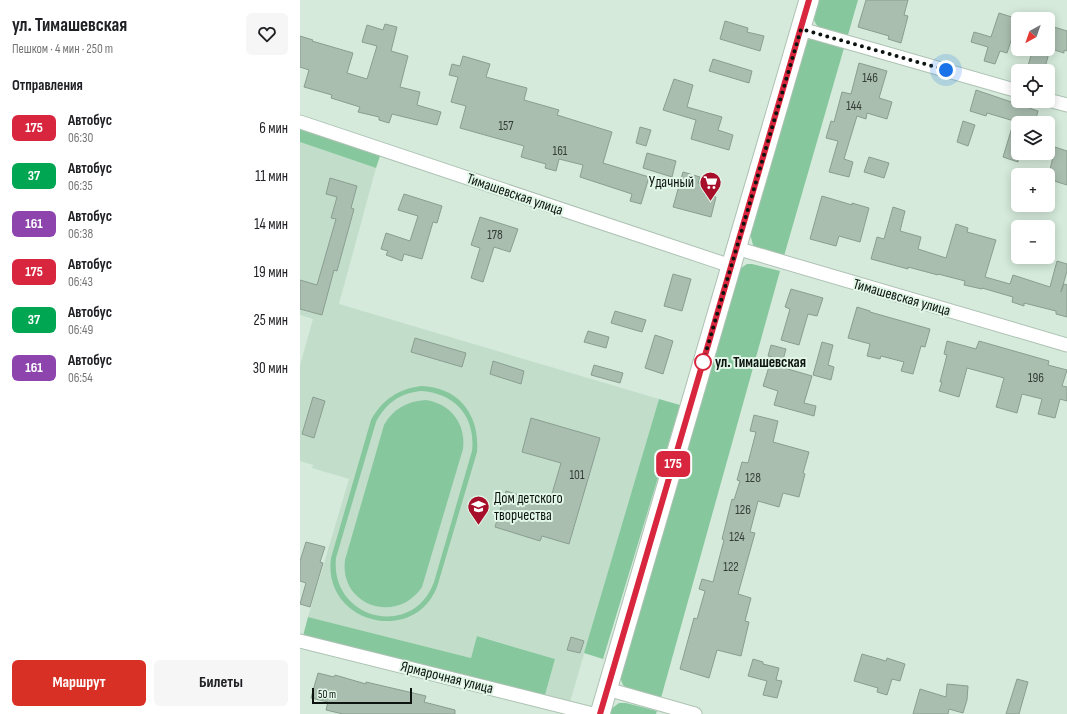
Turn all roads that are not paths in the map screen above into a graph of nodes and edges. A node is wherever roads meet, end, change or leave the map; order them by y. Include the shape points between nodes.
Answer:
1 (809, 0) edge
2 (801, 29) junction
3 (1011, 89) edge
4 (1055, 102) edge
5 (1067, 105) edge
6 (300, 122) edge
7 (734, 257) junction
8 (1067, 345) edge
9 (300, 641) edge
10 (607, 689) junction
11 (593, 714) edge
12 (600, 714) edge
13 (695, 714) edge

1 - 2 main road
2 - 3 street
2 - 7 main road
4 - 5 street
6 - 7 street, Тимашевская улица
7 - 8 street, Тимашевская улица
7 - 10 main road
9 - 11 street, Ярмарочная улица
10 - 12 main road
10 - 13 street

